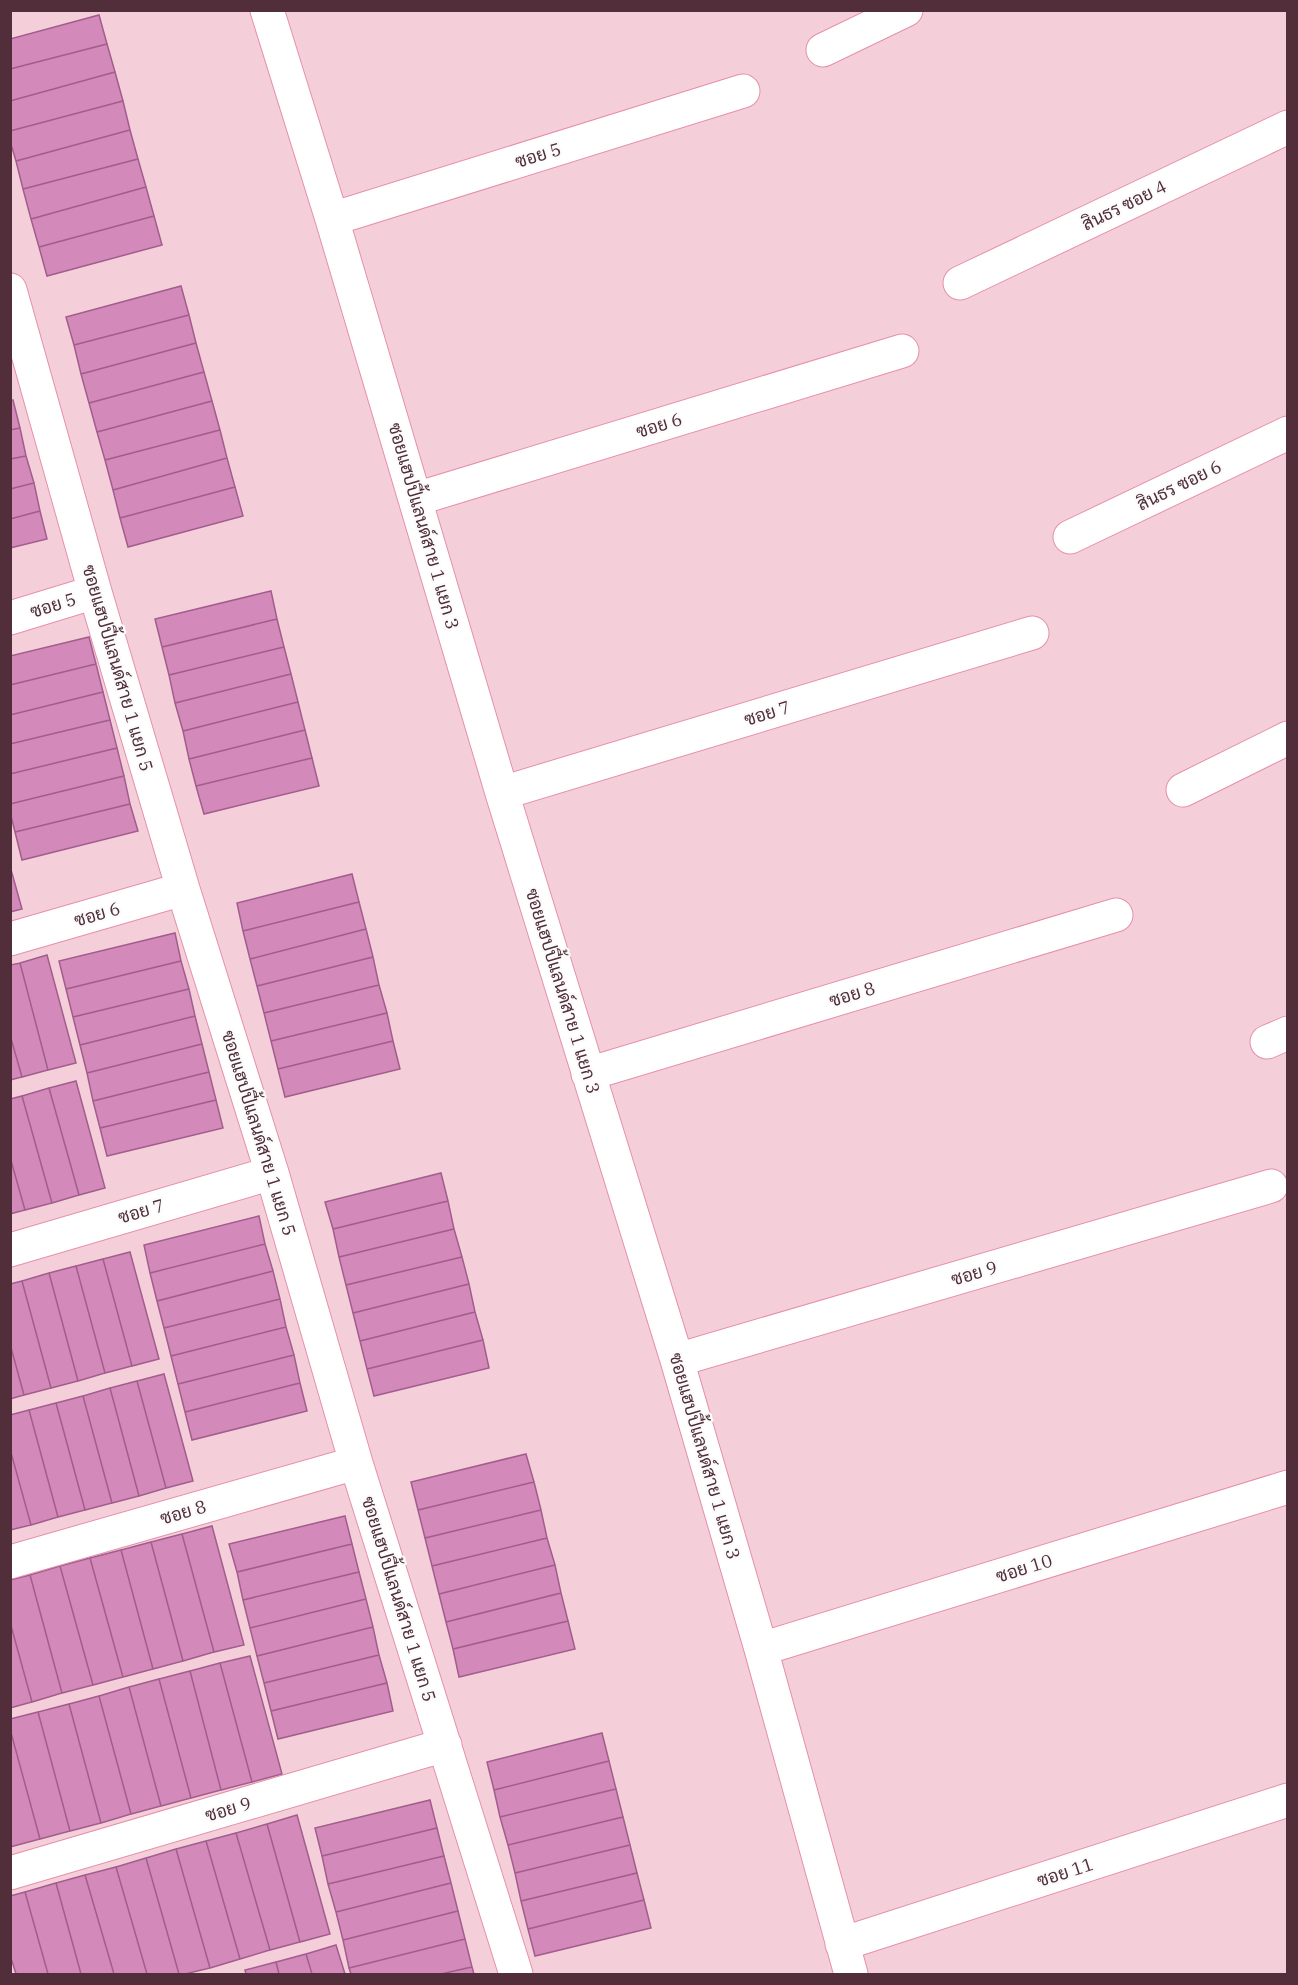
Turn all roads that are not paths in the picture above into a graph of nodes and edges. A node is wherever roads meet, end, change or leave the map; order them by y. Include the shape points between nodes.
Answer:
1 (267, 10) edge
2 (906, 10) edge
3 (822, 50) dead end
4 (743, 91) dead end
5 (1287, 127) edge
6 (332, 219) junction
7 (960, 283) dead end
8 (13, 306) edge
9 (902, 351) dead end
10 (1287, 433) edge
11 (416, 499) junction
12 (1070, 537) dead end
13 (95, 592) junction
14 (10, 618) edge
15 (1032, 633) dead end
16 (1287, 738) edge
17 (1183, 790) dead end
18 (502, 793) junction
19 (183, 890) junction
20 (1116, 915) dead end
21 (10, 939) edge
22 (588, 1074) junction
23 (272, 1173) junction
24 (1271, 1186) dead end
25 (10, 1250) edge
26 (677, 1360) junction
27 (356, 1462) junction
28 (1287, 1487) edge
29 (10, 1562) edge
30 (761, 1649) junction
31 (445, 1745) junction
32 (1287, 1800) edge
33 (10, 1873) edge
34 (846, 1959) edge
35 (516, 1974) edge

1 - 6 street, ซอยแฮปปี้แลนด์สาย 1 แยก 3
2 - 3 street
4 - 6 street, ซอย 5
5 - 7 street, สินธร ซอย 4
6 - 11 street, ซอยแฮปปี้แลนด์สาย 1 แยก 3
8 - 13 street, ซอยแฮปปี้แลนด์สาย 1 แยก 5
9 - 11 street, ซอย 6
10 - 12 street, สินธร ซอย 6
11 - 18 street, ซอยแฮปปี้แลนด์สาย 1 แยก 3
13 - 14 street, ซอย 5
13 - 19 street, ซอยแฮปปี้แลนด์สาย 1 แยก 5
15 - 18 street, ซอย 7
16 - 17 street
18 - 22 street, ซอยแฮปปี้แลนด์สาย 1 แยก 3
19 - 21 street, ซอย 6
19 - 23 street, ซอยแฮปปี้แลนด์สาย 1 แยก 5
20 - 22 street, ซอย 8
22 - 26 street, ซอยแฮปปี้แลนด์สาย 1 แยก 3
23 - 25 street, ซอย 7
23 - 27 street, ซอยแฮปปี้แลนด์สาย 1 แยก 5
24 - 26 street, ซอย 9
26 - 30 street, ซอยแฮปปี้แลนด์สาย 1 แยก 3
27 - 29 street, ซอย 8
27 - 31 street, ซอยแฮปปี้แลนด์สาย 1 แยก 5
28 - 30 street, ซอย 10
30 - 34 street, ซอยแฮปปี้แลนด์สาย 1 แยก 3
31 - 33 street, ซอย 9
31 - 35 street, ซอยแฮปปี้แลนด์สาย 1 แยก 5
32 - 34 street, ซอย 11

